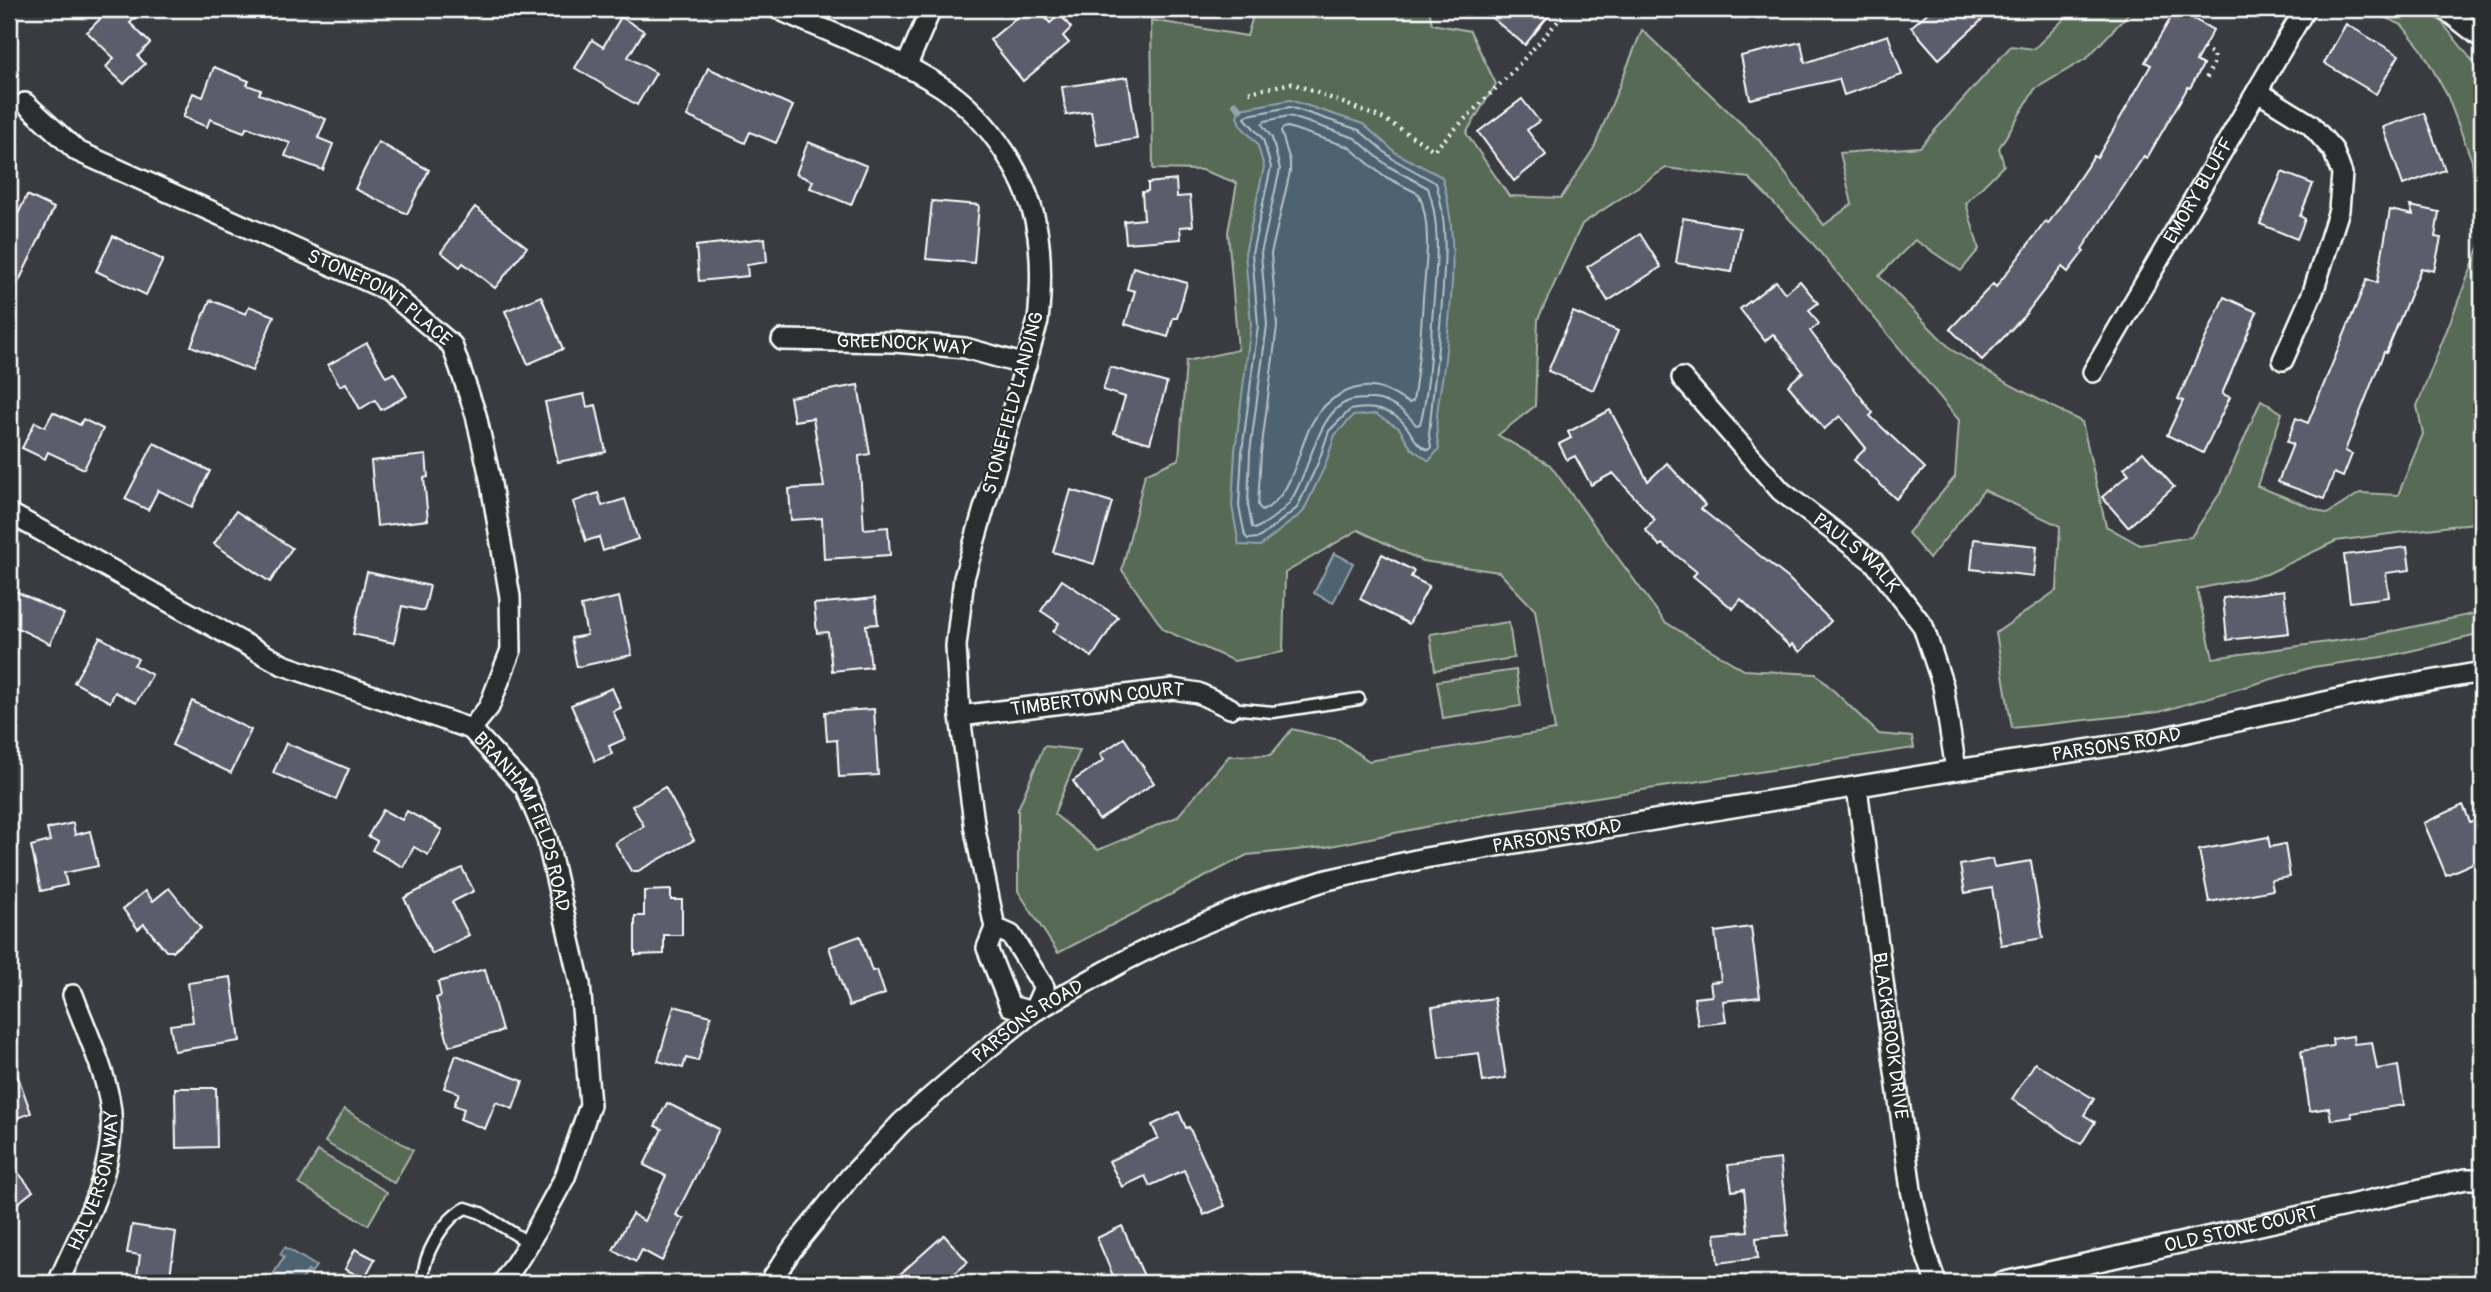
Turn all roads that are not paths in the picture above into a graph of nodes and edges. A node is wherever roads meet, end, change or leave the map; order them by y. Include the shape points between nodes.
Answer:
1 (778, 9) edge
2 (931, 9) edge
3 (2305, 9) edge
4 (2445, 9) edge
5 (2482, 37) edge
6 (906, 67) junction
7 (2258, 92) junction
8 (26, 103) dead end
9 (782, 340) dead end
10 (2283, 360) dead end
11 (1026, 365) junction
12 (2093, 372) dead end
13 (1682, 378) dead end
14 (9, 513) edge
15 (2482, 672) edge
16 (1359, 699) dead end
17 (1230, 708) joint
18 (960, 716) junction
19 (471, 729) junction
20 (1956, 770) junction
21 (1857, 788) junction
22 (995, 928) junction
23 (72, 995) dead end
24 (1033, 1012) junction
25 (2482, 1179) edge
26 (529, 1243) junction
27 (58, 1283) edge
28 (424, 1283) edge
29 (503, 1283) edge
30 (769, 1283) edge
31 (1936, 1283) edge
32 (2000, 1283) edge

1 - 6 street, STONEFIELD LANDING
2 - 6 street
3 - 7 street, EMORY BLUFF
4 - 5 street
6 - 11 street, STONEFIELD LANDING via 943,88 977,117 1004,151 1025,190 1038,233 1042,277 1038,321
7 - 10 street via 2310,124 2333,150 2342,174 2339,210 2313,292
7 - 12 street, EMORY BLUFF
8 - 19 street, STONEPOINT PLACE via 77,151 387,290 452,345 485,452 510,597 511,650 489,707
9 - 11 street, GREENOCK WAY via 965,348
11 - 18 street, STONEFIELD LANDING via 964,578 956,646
13 - 20 street, PAULS WALK via 1781,491 1874,562 1923,626 1942,685
14 - 19 street, BRANHAM FIELDS ROAD via 283,665
15 - 20 street, PARSONS ROAD via 2156,739
16 - 17 lane via 1273,712
17 - 18 street, TIMBERTOWN COURT via 1198,693 1173,690
18 - 22 street, STONEFIELD LANDING via 975,830
19 - 26 street, BRANHAM FIELDS ROAD via 525,788 536,813 547,839 580,984 590,1105 565,1177
20 - 21 street, PARSONS ROAD
21 - 24 street, PARSONS ROAD via 1425,858 1327,880 1248,905 1172,937
21 - 31 street, BLACKBROOK DRIVE via 1911,1190
22 - 24 street via 1011,935 1044,987
22 - 24 street, STONEFIELD LANDING via 987,948 1010,1006
23 - 27 street, HALVERSON WAY via 109,1098 111,1138 99,1188
24 - 30 street, PARSONS ROAD via 902,1122 850,1177
25 - 32 street, OLD STONE COURT
26 - 28 lane via 466,1208 453,1214 435,1242 424,1267
26 - 29 street, BRANHAM FIELDS ROAD

